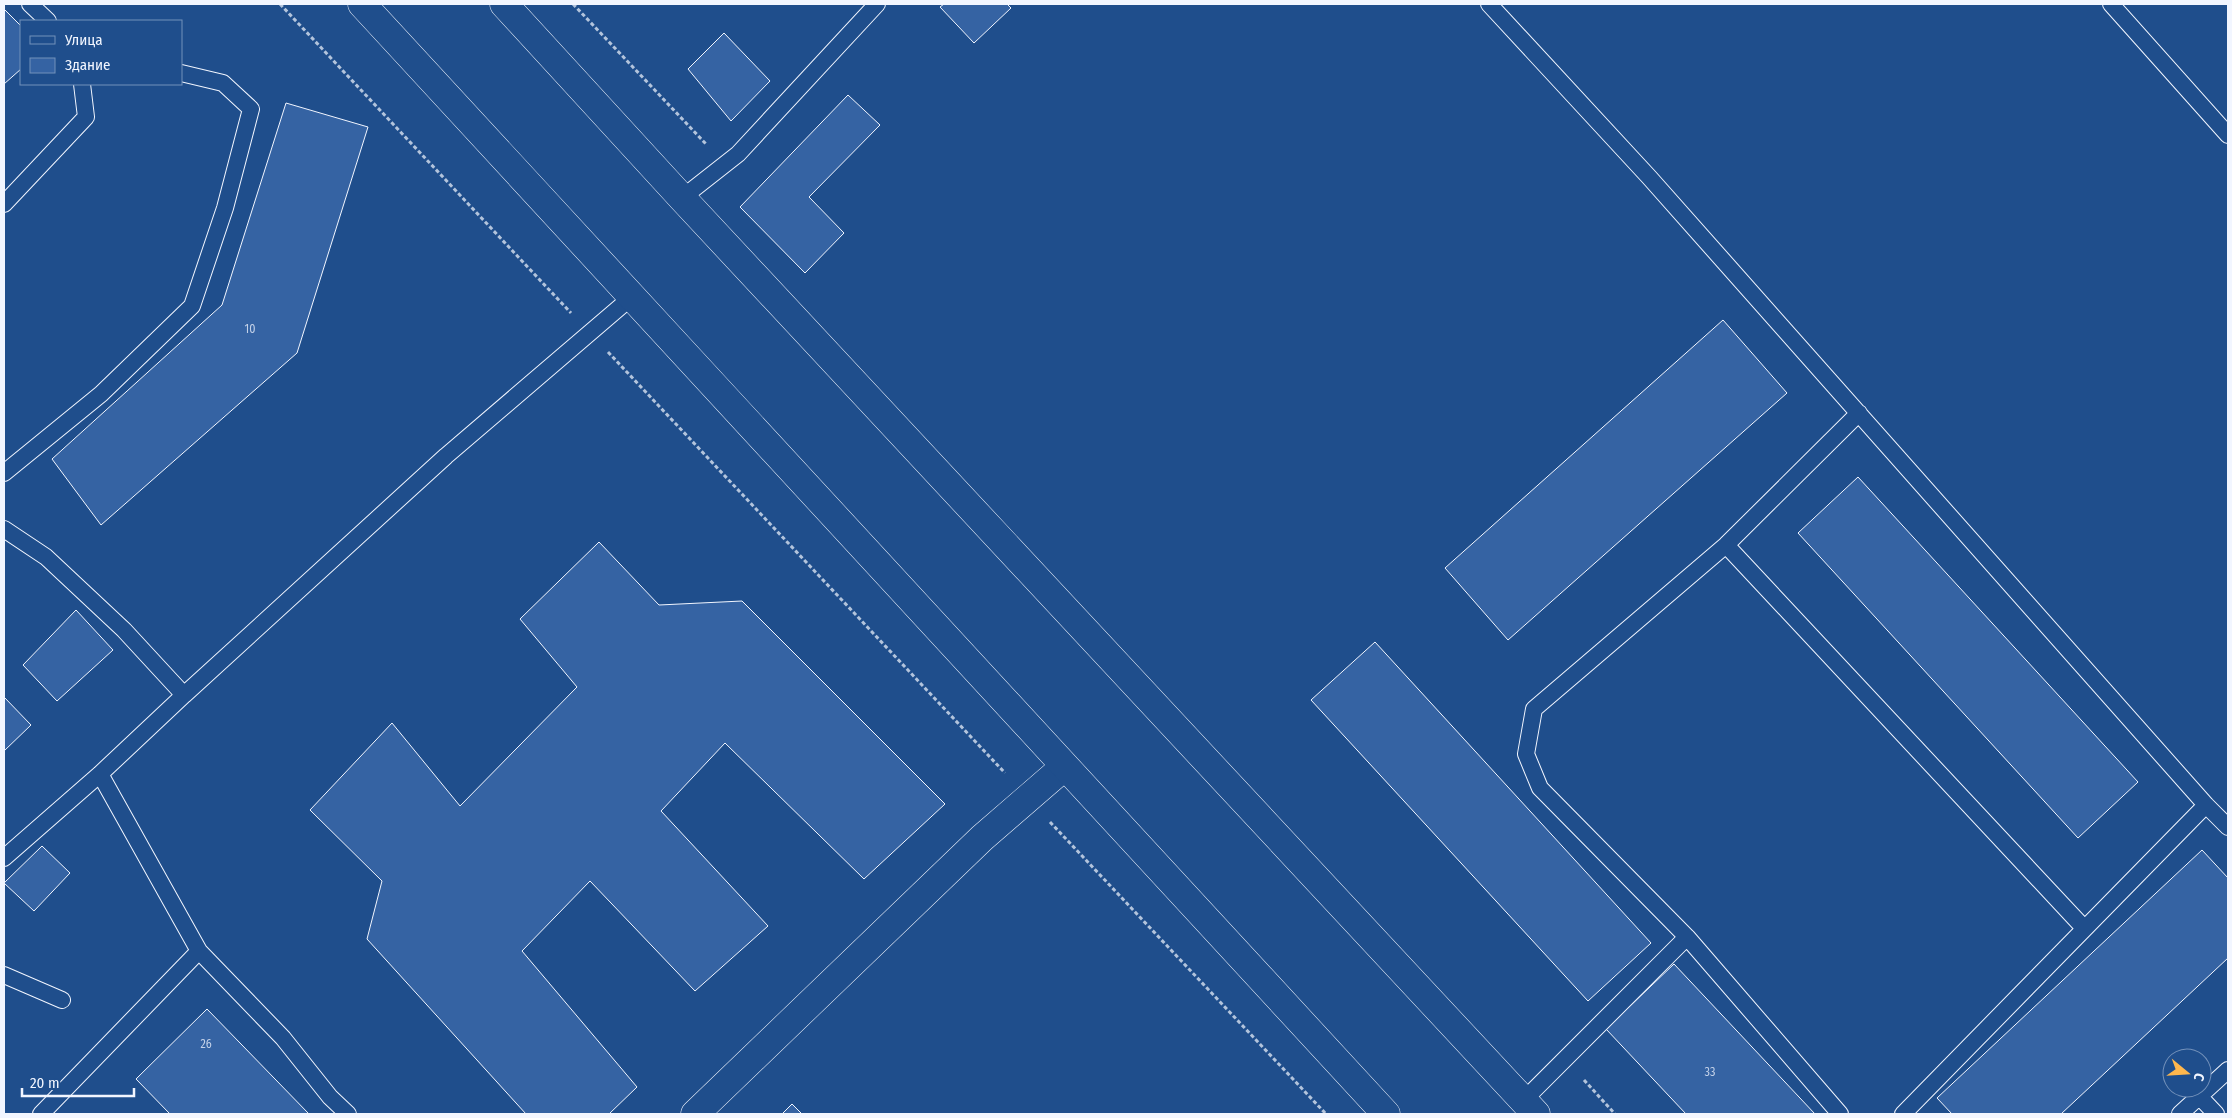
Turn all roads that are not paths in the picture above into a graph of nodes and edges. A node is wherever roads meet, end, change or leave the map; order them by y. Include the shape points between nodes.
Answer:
1 (30, 4) edge
2 (362, 4) edge
3 (504, 4) edge
4 (877, 4) edge
5 (1489, 4) edge
6 (2111, 4) edge
7 (47, 20) edge
8 (182, 73) edge
9 (82, 85) edge
10 (2228, 135) edge
11 (682, 198) junction
12 (4, 204) edge
13 (634, 295) junction
14 (1859, 413) junction
15 (4, 473) edge
16 (4, 529) edge
17 (1726, 545) junction
18 (184, 695) junction
19 (1064, 767) junction
20 (100, 774) junction
21 (2206, 804) junction
22 (2228, 827) edge
23 (4, 858) edge
24 (2084, 928) junction
25 (1687, 937) junction
26 (199, 951) junction
27 (4, 975) edge
28 (62, 1000) dead end
29 (2228, 1070) edge
30 (2212, 1085) edge
31 (2198, 1098) edge
32 (2202, 1098) edge
33 (1529, 1108) edge
34 (41, 1114) edge
35 (348, 1114) edge
36 (695, 1114) edge
37 (1386, 1114) edge
38 (1840, 1114) edge
39 (1902, 1114) edge
40 (2180, 1114) edge
41 (2216, 1114) edge

1 - 7 lane
2 - 13 street
3 - 11 street
4 - 11 lane via 738,154
5 - 14 lane
6 - 10 lane
8 - 15 lane via 223,83 251,109 225,208 192,306 101,394
9 - 12 lane via 86,117
11 - 33 street
13 - 18 lane via 446,456
13 - 19 street
14 - 17 lane
14 - 21 lane
16 - 18 lane via 46,557 124,630
17 - 24 lane
17 - 25 lane via 1534,709 1526,754 1540,788
18 - 20 lane
19 - 36 street via 975,845
19 - 37 street
20 - 23 lane
20 - 26 lane
21 - 22 lane
21 - 24 lane
24 - 39 lane
25 - 33 lane via 1564,1059
25 - 38 lane
26 - 34 lane
26 - 35 lane via 283,1038 330,1097
27 - 28 lane
29 - 30 lane
31 - 40 lane
32 - 41 lane

